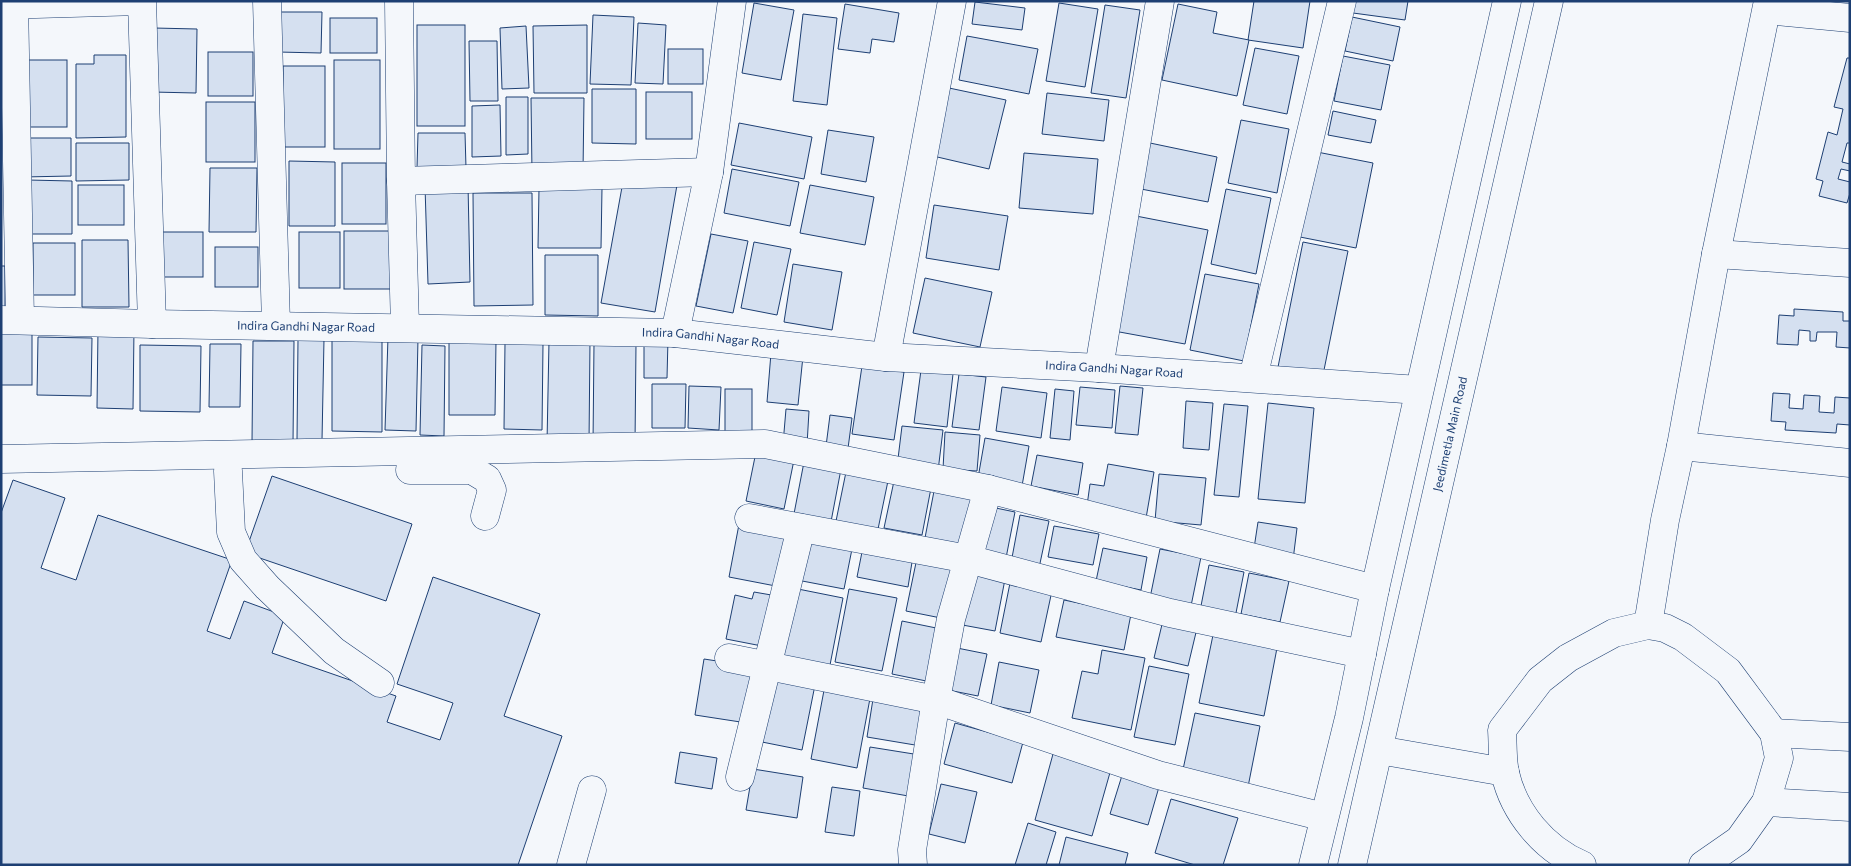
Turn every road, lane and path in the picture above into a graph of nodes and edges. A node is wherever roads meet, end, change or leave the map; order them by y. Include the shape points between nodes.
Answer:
1 (141, 1) edge
2 (267, 1) edge
3 (399, 1) edge
4 (732, 1) edge
5 (952, 1) edge
6 (1160, 1) edge
7 (1342, 1) edge
8 (1507, 1) edge
9 (1549, 1) edge
10 (10, 4) edge
11 (1768, 6) edge
12 (1850, 18) edge
13 (709, 172) junction
14 (401, 181) junction
15 (1458, 217) junction
16 (1496, 232) junction
17 (1716, 254) junction
18 (1850, 263) edge
19 (11, 320) edge
20 (152, 324) junction
21 (276, 326) junction
22 (404, 327) junction
23 (675, 333) junction
24 (886, 358) junction
25 (1099, 368) junction
26 (1253, 378) junction
27 (1419, 390) junction
28 (1681, 446) junction
29 (1, 459) edge
30 (1850, 463) edge
31 (228, 471) junction
32 (1, 473) edge
33 (988, 489) junction
34 (485, 516) dead end
35 (749, 518) dead end
36 (802, 528) junction
37 (968, 559) junction
38 (1375, 589) junction
39 (1648, 625) junction
40 (1362, 654) junction
41 (729, 658) dead end
42 (768, 666) junction
43 (380, 683) dead end
44 (936, 700) junction
45 (1774, 733) junction
46 (1850, 737) edge
47 (1379, 750) junction
48 (1505, 772) junction
49 (740, 778) dead end
50 (592, 790) dead end
51 (1766, 802) junction
52 (1850, 807) edge
53 (1324, 817) junction
54 (1571, 863) edge
55 (571, 865) edge
56 (913, 865) edge
57 (1313, 865) edge
58 (1352, 865) edge
59 (1703, 865) edge

1 - 10 street
1 - 20 street
2 - 21 street
3 - 14 street
4 - 13 street
5 - 24 street
6 - 25 street
7 - 26 street
8 - 15 street
9 - 16 street, Jeedimetla Main Road
10 - 19 street
11 - 12 street
11 - 17 street
13 - 14 street
13 - 23 street
14 - 22 street
15 - 16 street
15 - 27 street
16 - 47 street, Jeedimetla Main Road
17 - 18 street
17 - 28 street
19 - 20 street, Indira Gandhi Nagar Road
20 - 21 street, Indira Gandhi Nagar Road
21 - 22 street, Indira Gandhi Nagar Road
22 - 23 street, Indira Gandhi Nagar Road
23 - 24 street, Indira Gandhi Nagar Road
24 - 25 street, Indira Gandhi Nagar Road
25 - 26 street, Indira Gandhi Nagar Road
26 - 27 street, Indira Gandhi Nagar Road
27 - 38 street
28 - 30 street
28 - 39 street
29 - 33 street via 765,444
31 - 32 street
31 - 34 street via 472,470 487,479 492,490
31 - 43 street via 231,532 243,560 334,651
33 - 37 street
33 - 38 street
35 - 36 street
36 - 37 street
36 - 42 street
37 - 40 street via 1170,613
37 - 44 street via 951,619
38 - 40 street
39 - 45 street via 1665,628 1683,637 1728,671
39 - 48 street via 1614,633 1568,658 1540,680 1502,730
40 - 53 street
41 - 42 street
42 - 44 street
42 - 49 street
44 - 53 street via 1158,775
44 - 56 street via 912,850
45 - 46 street
45 - 51 street via 1779,758
47 - 48 street
47 - 58 street, Jeedimetla Main Road
48 - 54 street via 1518,807 1528,821 1539,836
50 - 55 street
51 - 52 street
51 - 59 street via 1739,840
53 - 57 street

